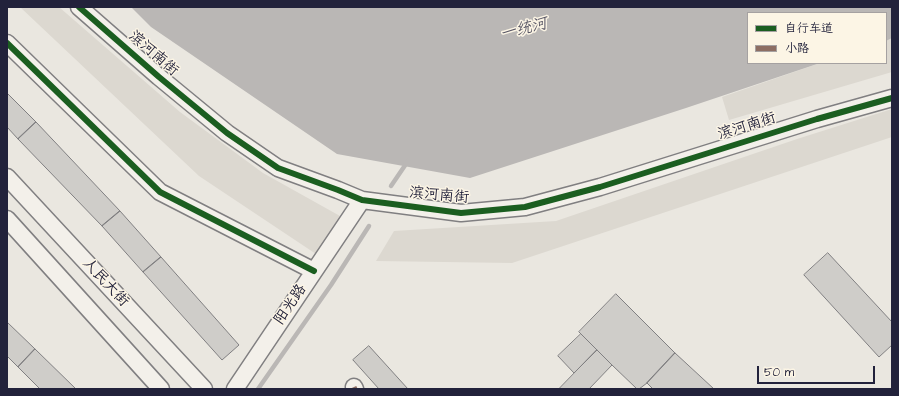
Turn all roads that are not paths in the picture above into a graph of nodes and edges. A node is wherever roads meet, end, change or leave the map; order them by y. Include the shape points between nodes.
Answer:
1 (79, 7) edge
2 (7, 43) edge
3 (892, 98) edge
4 (7, 177) edge
5 (362, 200) junction
6 (7, 218) edge
7 (314, 271) junction
8 (161, 389) edge
9 (204, 389) edge
10 (235, 389) edge

1 - 5 street, 滨河南街 via 227,134 278,168
2 - 7 street via 160,192
3 - 5 street, 滨河南街 via 600,187 525,207 460,213
4 - 9 street, 人民大街
5 - 7 street, 阳光路
6 - 8 street, 人民大街
7 - 10 street, 阳光路

